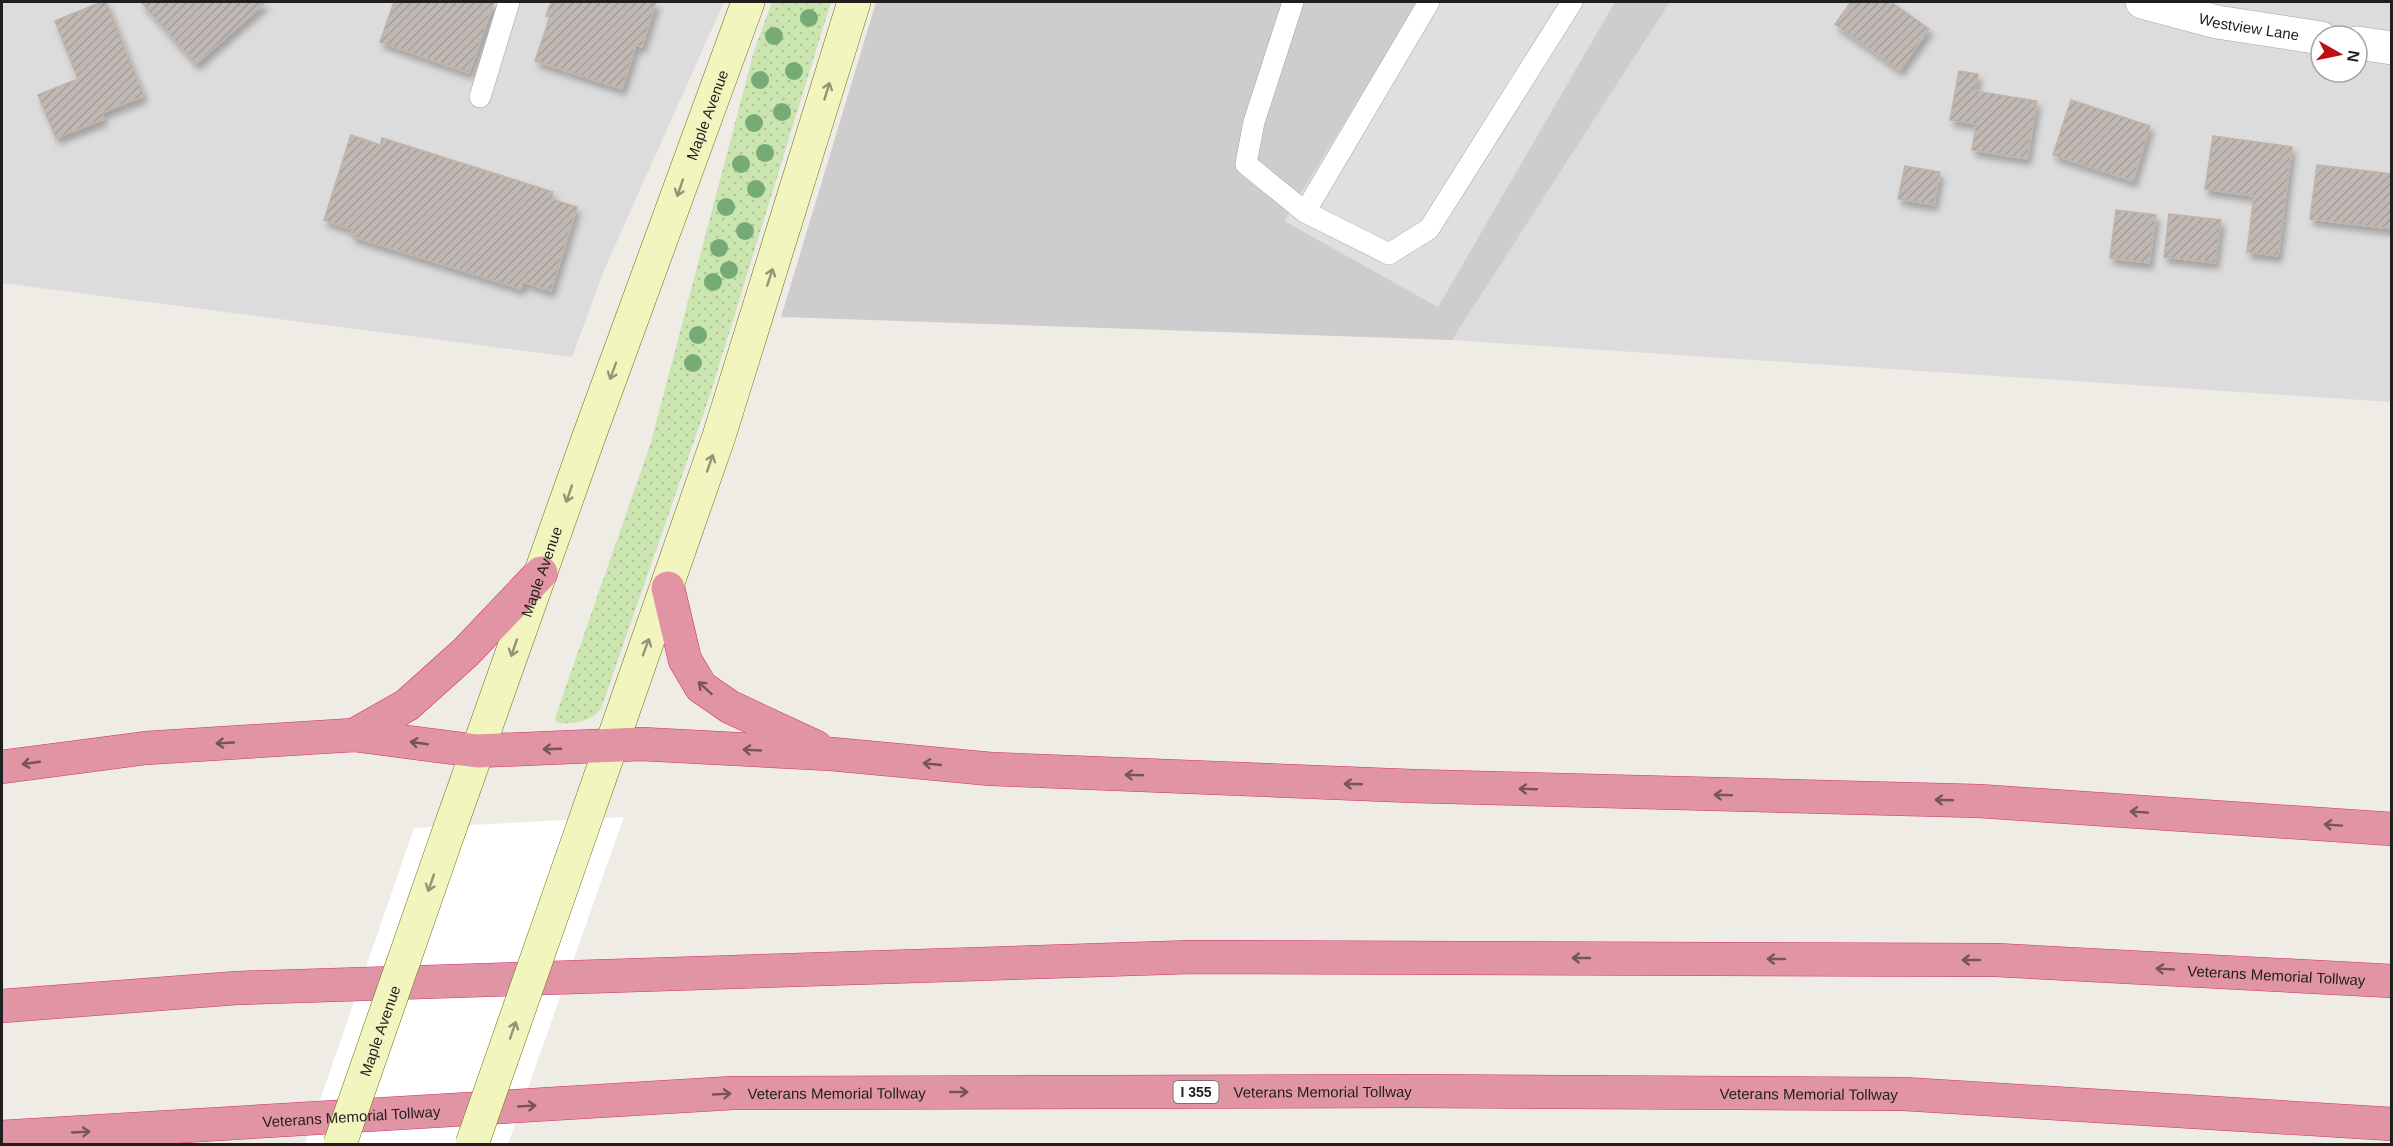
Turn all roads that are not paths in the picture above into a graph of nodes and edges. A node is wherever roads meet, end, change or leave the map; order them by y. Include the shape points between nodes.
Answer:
1 (509, 2) edge
2 (748, 2) edge
3 (854, 2) edge
4 (1293, 2) edge
5 (1429, 2) edge
6 (1572, 2) edge
7 (2142, 2) edge
8 (2309, 36) edge
9 (2369, 45) edge
10 (2391, 48) edge
11 (480, 97) dead end
12 (1305, 212) junction
13 (541, 573) junction
14 (668, 588) junction
15 (354, 735) junction
16 (610, 747) junction
17 (477, 751) junction
18 (831, 754) junction
19 (2, 767) edge
20 (2391, 829) edge
21 (2391, 981) edge
22 (2, 1006) edge
23 (2391, 1124) edge
24 (2, 1137) edge
25 (340, 1144) edge
26 (472, 1144) edge

1 - 11 lane
2 -> 13 main road, Maple Avenue
14 -> 3 main road via 723,425
4 - 12 lane via 1254,122 1246,164
5 - 12 lane
6 - 12 lane via 1429,229 1389,254
7 - 8 street, Westview Lane via 2217,22
9 - 10 street
13 - 15 highway via 466,652 407,705
13 -> 17 main road, Maple Avenue
16 -> 14 main road
18 -> 14 highway via 729,707 701,687 685,660
17 -> 15 highway
15 -> 19 highway via 146,748
16 -> 17 highway
18 -> 16 highway via 641,744
26 -> 16 main road, bridge
17 -> 25 main road, Maple Avenue, bridge
20 -> 18 highway via 1979,801 1412,786 991,769
21 -> 22 highway, Veterans Memorial Tollway via 1996,960 1192,957 237,988
24 -> 23 highway, Veterans Memorial Tollway / I 355 via 745,1093 1904,1094

